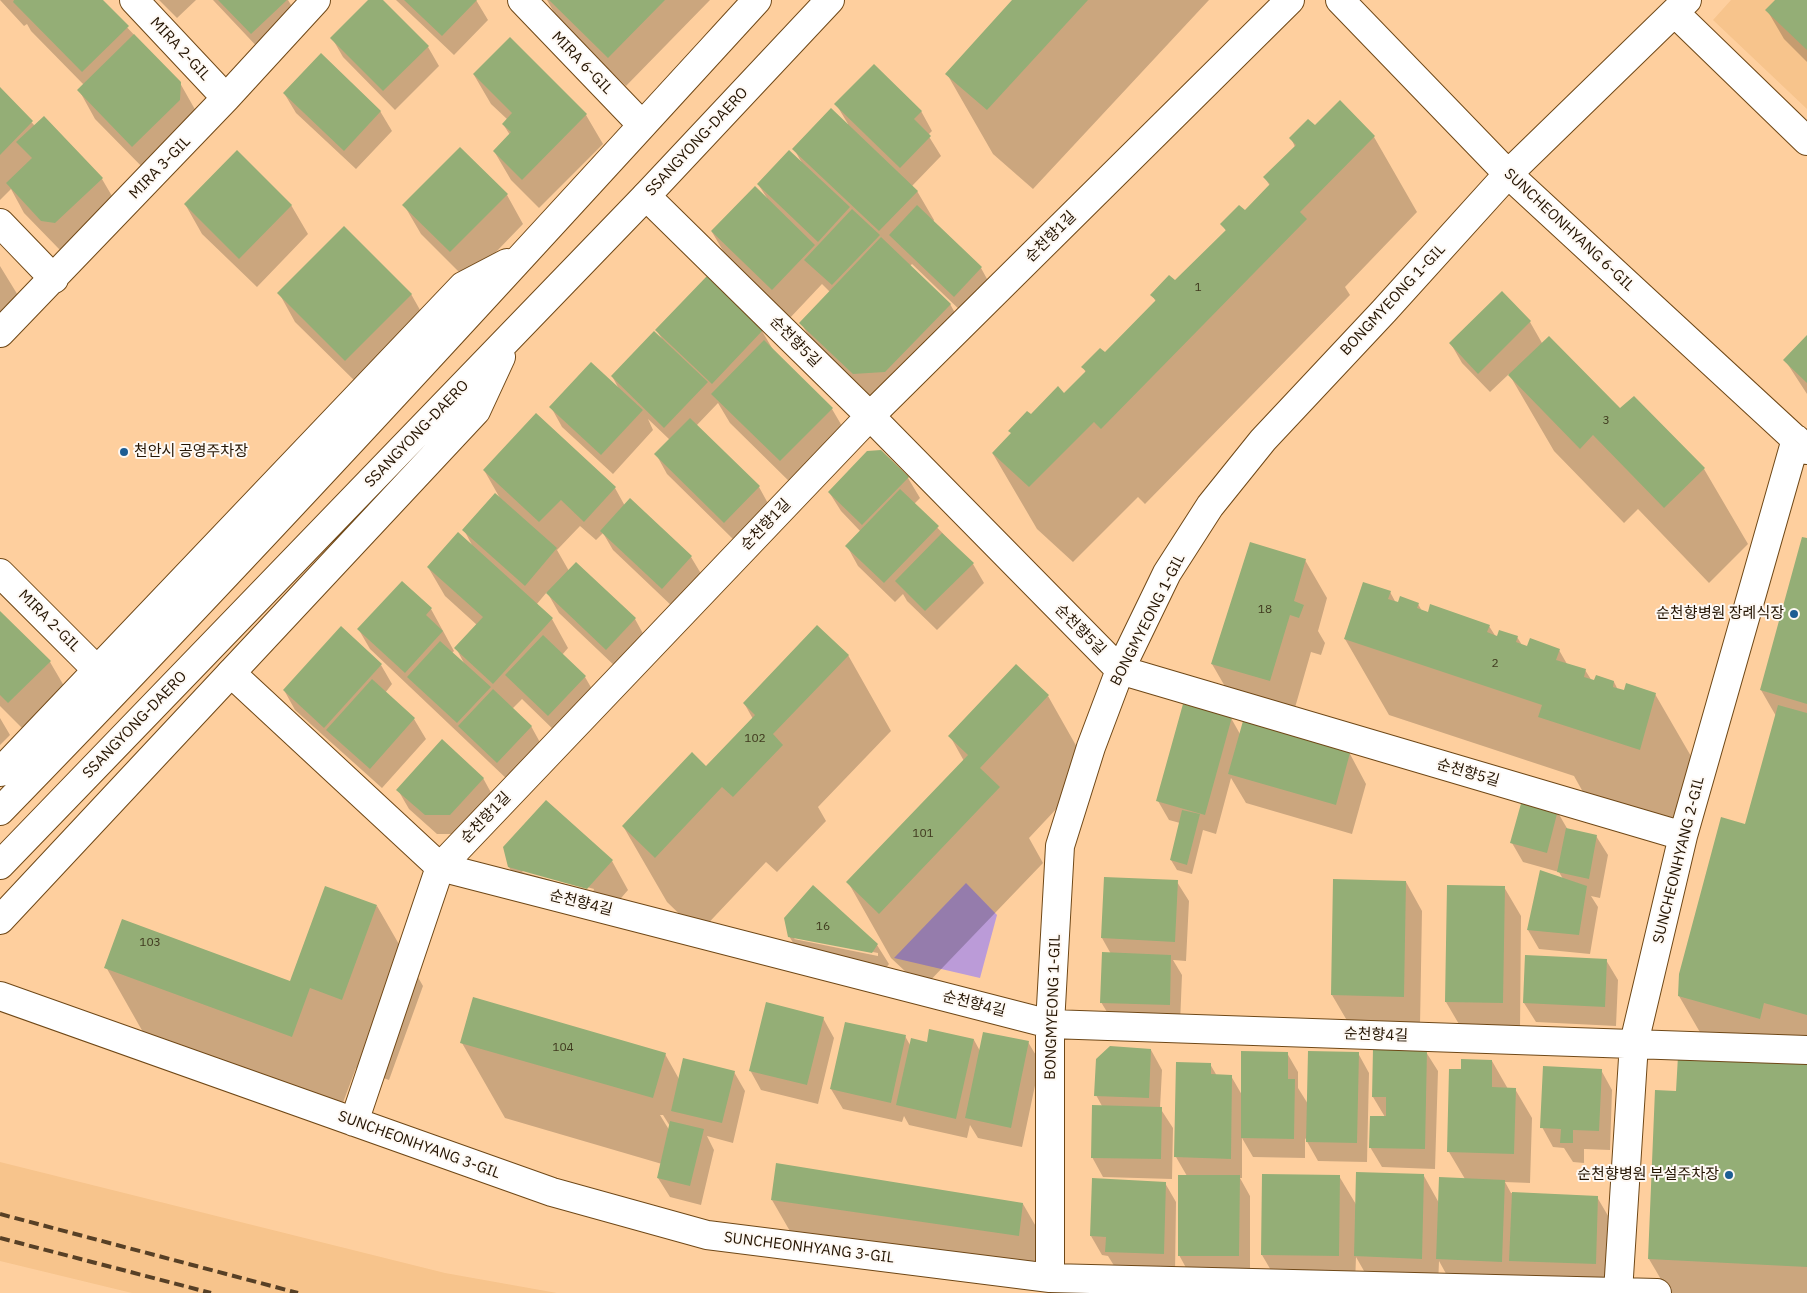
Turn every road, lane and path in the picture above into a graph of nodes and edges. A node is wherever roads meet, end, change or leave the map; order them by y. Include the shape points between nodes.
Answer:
1 (134, 0) edge
2 (316, 0) edge
3 (522, 0) edge
4 (757, 0) edge
5 (830, 0) edge
6 (1290, 0) edge
7 (1340, 0) edge
8 (1681, 7) edge
9 (226, 98) junction
10 (642, 125) junction
11 (1807, 141) edge
12 (1508, 174) junction
13 (646, 196) junction
14 (0, 223) edge
15 (526, 253) junction
16 (54, 279) junction
17 (0, 333) edge
18 (510, 338) junction
19 (870, 416) junction
20 (1801, 444) edge
21 (0, 573) edge
22 (97, 670) junction
23 (1120, 670) junction
24 (231, 673) junction
25 (0, 772) edge
26 (0, 811) edge
27 (1683, 836) junction
28 (0, 865) edge
29 (440, 867) junction
30 (0, 920) edge
31 (0, 996) edge
32 (1050, 1024) junction
33 (1634, 1043) junction
34 (1807, 1050) edge
35 (354, 1122) junction
36 (1050, 1278) junction
37 (1618, 1292) junction
38 (1657, 1293) edge

1 - 9 street, MIRA 2-GIL
2 - 9 street, MIRA 3-GIL
3 - 10 street, MIRA 6-GIL
4 - 10 street
5 - 13 street, SSANGYONG-DAERO
6 - 19 street, 순천향1길
7 - 12 street, SUNCHEONHYANG 6-GIL
8 - 11 street
8 - 12 street, BONGMYEONG 1-GIL
9 - 16 street, MIRA 3-GIL
10 - 15 street
12 - 20 street, SUNCHEONHYANG 6-GIL
12 - 23 street, BONGMYEONG 1-GIL via 1263,440 1216,499 1168,573
13 - 18 street, SSANGYONG-DAERO
13 - 19 street, 순천향5길
14 - 16 street
15 - 22 street via 463,286
15 - 26 street via 117,691
16 - 17 street, MIRA 3-GIL
18 - 24 street via 476,410
18 - 28 street, SSANGYONG-DAERO
19 - 23 street, 순천향5길
19 - 29 street, 순천향1길
20 - 27 street, SUNCHEONHYANG 2-GIL
21 - 22 street, MIRA 2-GIL
22 - 25 street
23 - 27 street, 순천향5길
23 - 32 street, BONGMYEONG 1-GIL via 1090,747 1060,846
24 - 29 street, 순천향4길
24 - 30 street
27 - 33 street, SUNCHEONHYANG 2-GIL
29 - 32 street, 순천향4길
29 - 35 street, 순천향1길
31 - 35 street, SUNCHEONHYANG 3-GIL
32 - 33 street, 순천향4길
32 - 36 street, BONGMYEONG 1-GIL
33 - 34 street, 순천향4길
33 - 37 street, SUNCHEONHYANG 2-GIL
35 - 36 street, SUNCHEONHYANG 3-GIL via 552,1192 707,1235
36 - 37 street, SUNCHEONHYANG 3-GIL
37 - 38 street, SUNCHEONHYANG 3-GIL

